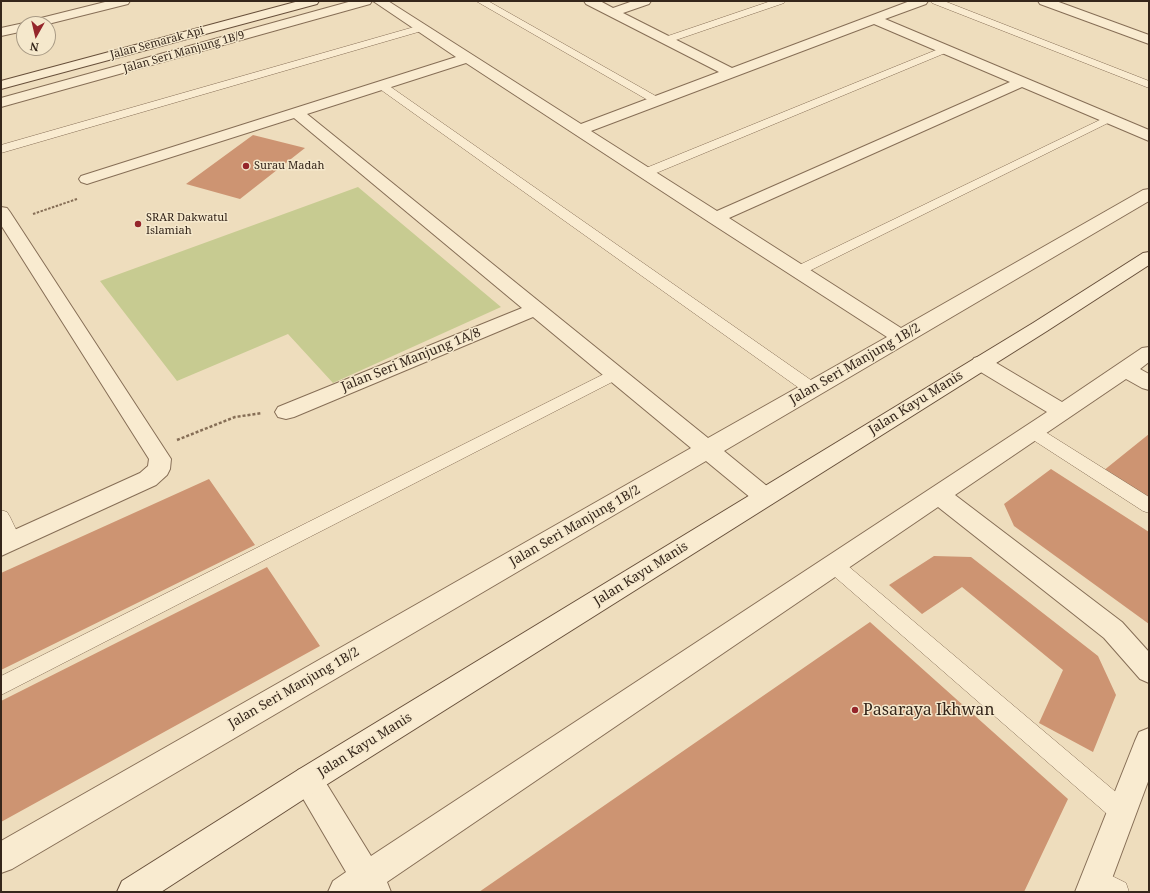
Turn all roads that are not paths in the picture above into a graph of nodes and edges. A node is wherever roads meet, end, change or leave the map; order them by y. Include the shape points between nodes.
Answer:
1 (124, 1) edge
2 (278, 1) edge
3 (313, 1) edge
4 (366, 1) edge
5 (379, 1) edge
6 (480, 1) edge
7 (590, 1) edge
8 (645, 1) edge
9 (781, 1) edge
10 (922, 1) edge
11 (935, 1) edge
12 (1044, 1) edge
13 (612, 12) junction
14 (56, 18) edge
15 (874, 19) junction
16 (16, 28) edge
17 (421, 28) junction
18 (1, 32) edge
19 (666, 40) junction
20 (1149, 40) edge
21 (946, 50) junction
22 (467, 58) junction
23 (731, 73) junction
24 (1, 75) edge
25 (1021, 82) junction
26 (1, 85) edge
27 (381, 85) junction
28 (1149, 85) edge
29 (657, 100) junction
30 (1, 102) edge
31 (296, 112) junction
32 (1108, 119) junction
33 (579, 130) junction
34 (1149, 136) edge
35 (1, 149) edge
36 (645, 173) junction
37 (87, 179) road end
38 (1149, 194) edge
39 (4, 217) edge
40 (715, 218) junction
41 (1149, 257) edge
42 (798, 271) junction
43 (536, 309) junction
44 (901, 337) junction
45 (1149, 353) edge
46 (981, 363) junction
47 (1126, 370) junction
48 (614, 374) junction
49 (1149, 383) edge
50 (812, 389) junction
51 (286, 412) road end
52 (1064, 412) junction
53 (1034, 432) junction
54 (707, 450) junction
55 (939, 495) junction
56 (765, 497) junction
57 (1149, 506) edge
58 (1, 517) edge
59 (7, 544) edge
60 (834, 565) junction
61 (1149, 671) edge
62 (1, 686) edge
63 (1149, 741) edge
64 (308, 780) junction
65 (1122, 812) junction
66 (1, 858) edge
67 (362, 887) edge
68 (1101, 888) edge
69 (133, 892) edge

1 - 14 street
2 - 24 street, Jalan Semarak Api
3 - 26 street, Jalan Semarak Api
4 - 30 street, Jalan Seri Manjung 1B/9
5 - 17 street
6 - 29 lane
7 - 13 street
8 - 13 street
9 - 19 lane
10 - 15 street
11 - 28 lane
12 - 20 street
13 - 19 street
15 - 21 street
15 - 23 street
16 - 18 street
17 - 22 street
17 - 35 lane
19 - 23 street
21 - 25 street
21 - 36 lane
22 - 27 street
22 - 33 street
23 - 29 street
25 - 32 street
25 - 40 street
27 - 31 street
27 - 50 lane
29 - 33 street
31 - 37 street
31 - 43 street
32 - 34 street
32 - 42 lane
33 - 36 street
36 - 40 street
38 - 44 street, Jalan Seri Manjung 1B/2
39 - 59 street via 160,459 160,469 148,479
40 - 42 street
41 - 46 street, Jalan Kayu Manis
42 - 44 street
43 - 48 street
43 - 51 street, Jalan Seri Manjung 1A/8
44 - 50 street, Jalan Seri Manjung 1B/2
45 - 47 street
46 - 52 street
46 - 56 street, Jalan Kayu Manis
47 - 49 street
47 - 52 street
48 - 54 street
48 - 62 lane
50 - 54 street, Jalan Seri Manjung 1B/2
52 - 53 street
53 - 55 street
53 - 57 lane
54 - 56 street
54 - 66 street, Jalan Seri Manjung 1B/2
55 - 60 street
55 - 61 street via 1114,630
56 - 64 street, Jalan Kayu Manis
58 - 59 lane
60 - 65 lane
60 - 67 street
63 - 65 street
64 - 67 street
64 - 69 street, Jalan Kayu Manis
65 - 68 street

